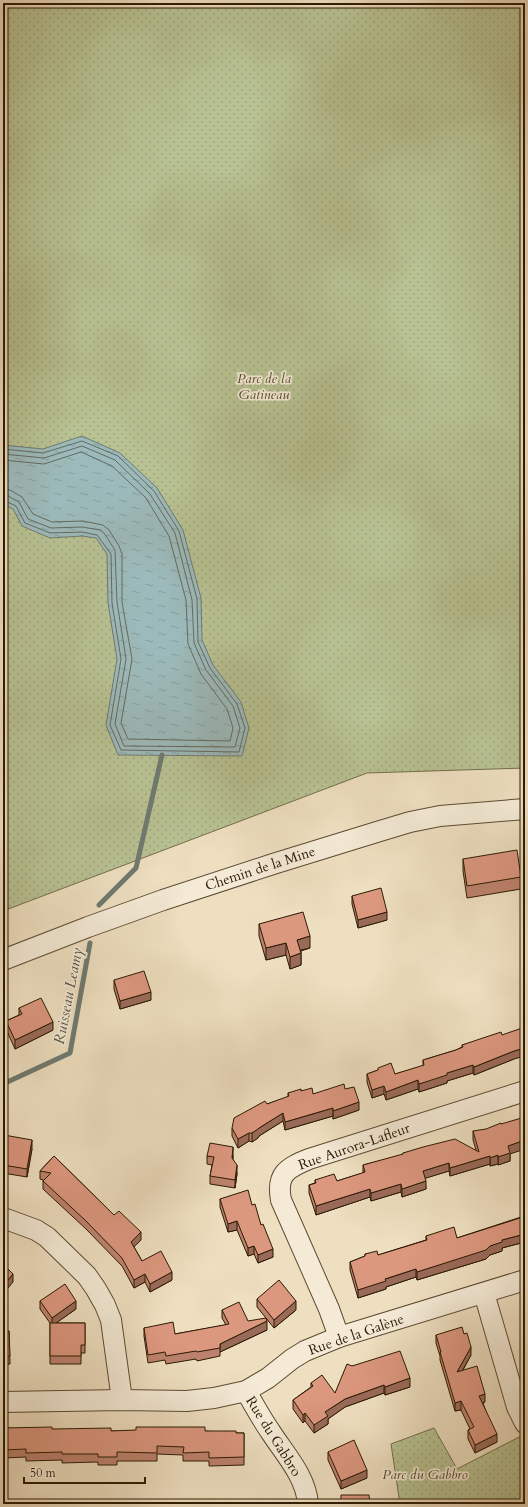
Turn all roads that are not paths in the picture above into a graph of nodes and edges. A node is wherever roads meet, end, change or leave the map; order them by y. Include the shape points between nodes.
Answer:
1 (525, 809) edge
2 (3, 960) edge
3 (525, 1091) edge
4 (6, 1219) dead end
5 (525, 1280) edge
6 (484, 1293) junction
7 (340, 1337) junction
8 (246, 1391) junction
9 (122, 1400) junction
10 (3, 1402) edge
11 (525, 1423) edge
12 (308, 1504) edge

1 - 2 street, Chemin de la Mine via 440,816 380,830 163,900
3 - 7 street, Rue Aurora-Lafleur via 309,1159 288,1170 281,1179 281,1200
4 - 9 street via 47,1237 87,1276 96,1290 111,1320
5 - 6 street, Rue de la Galène
6 - 7 street, Rue de la Galène
6 - 11 street via 517,1408
7 - 8 street, Rue de la Galène via 292,1358 268,1378
8 - 9 street, Rue de la Galène via 187,1401
8 - 12 street, Rue du Gabbro via 300,1477
9 - 10 street, Rue de la Galène

